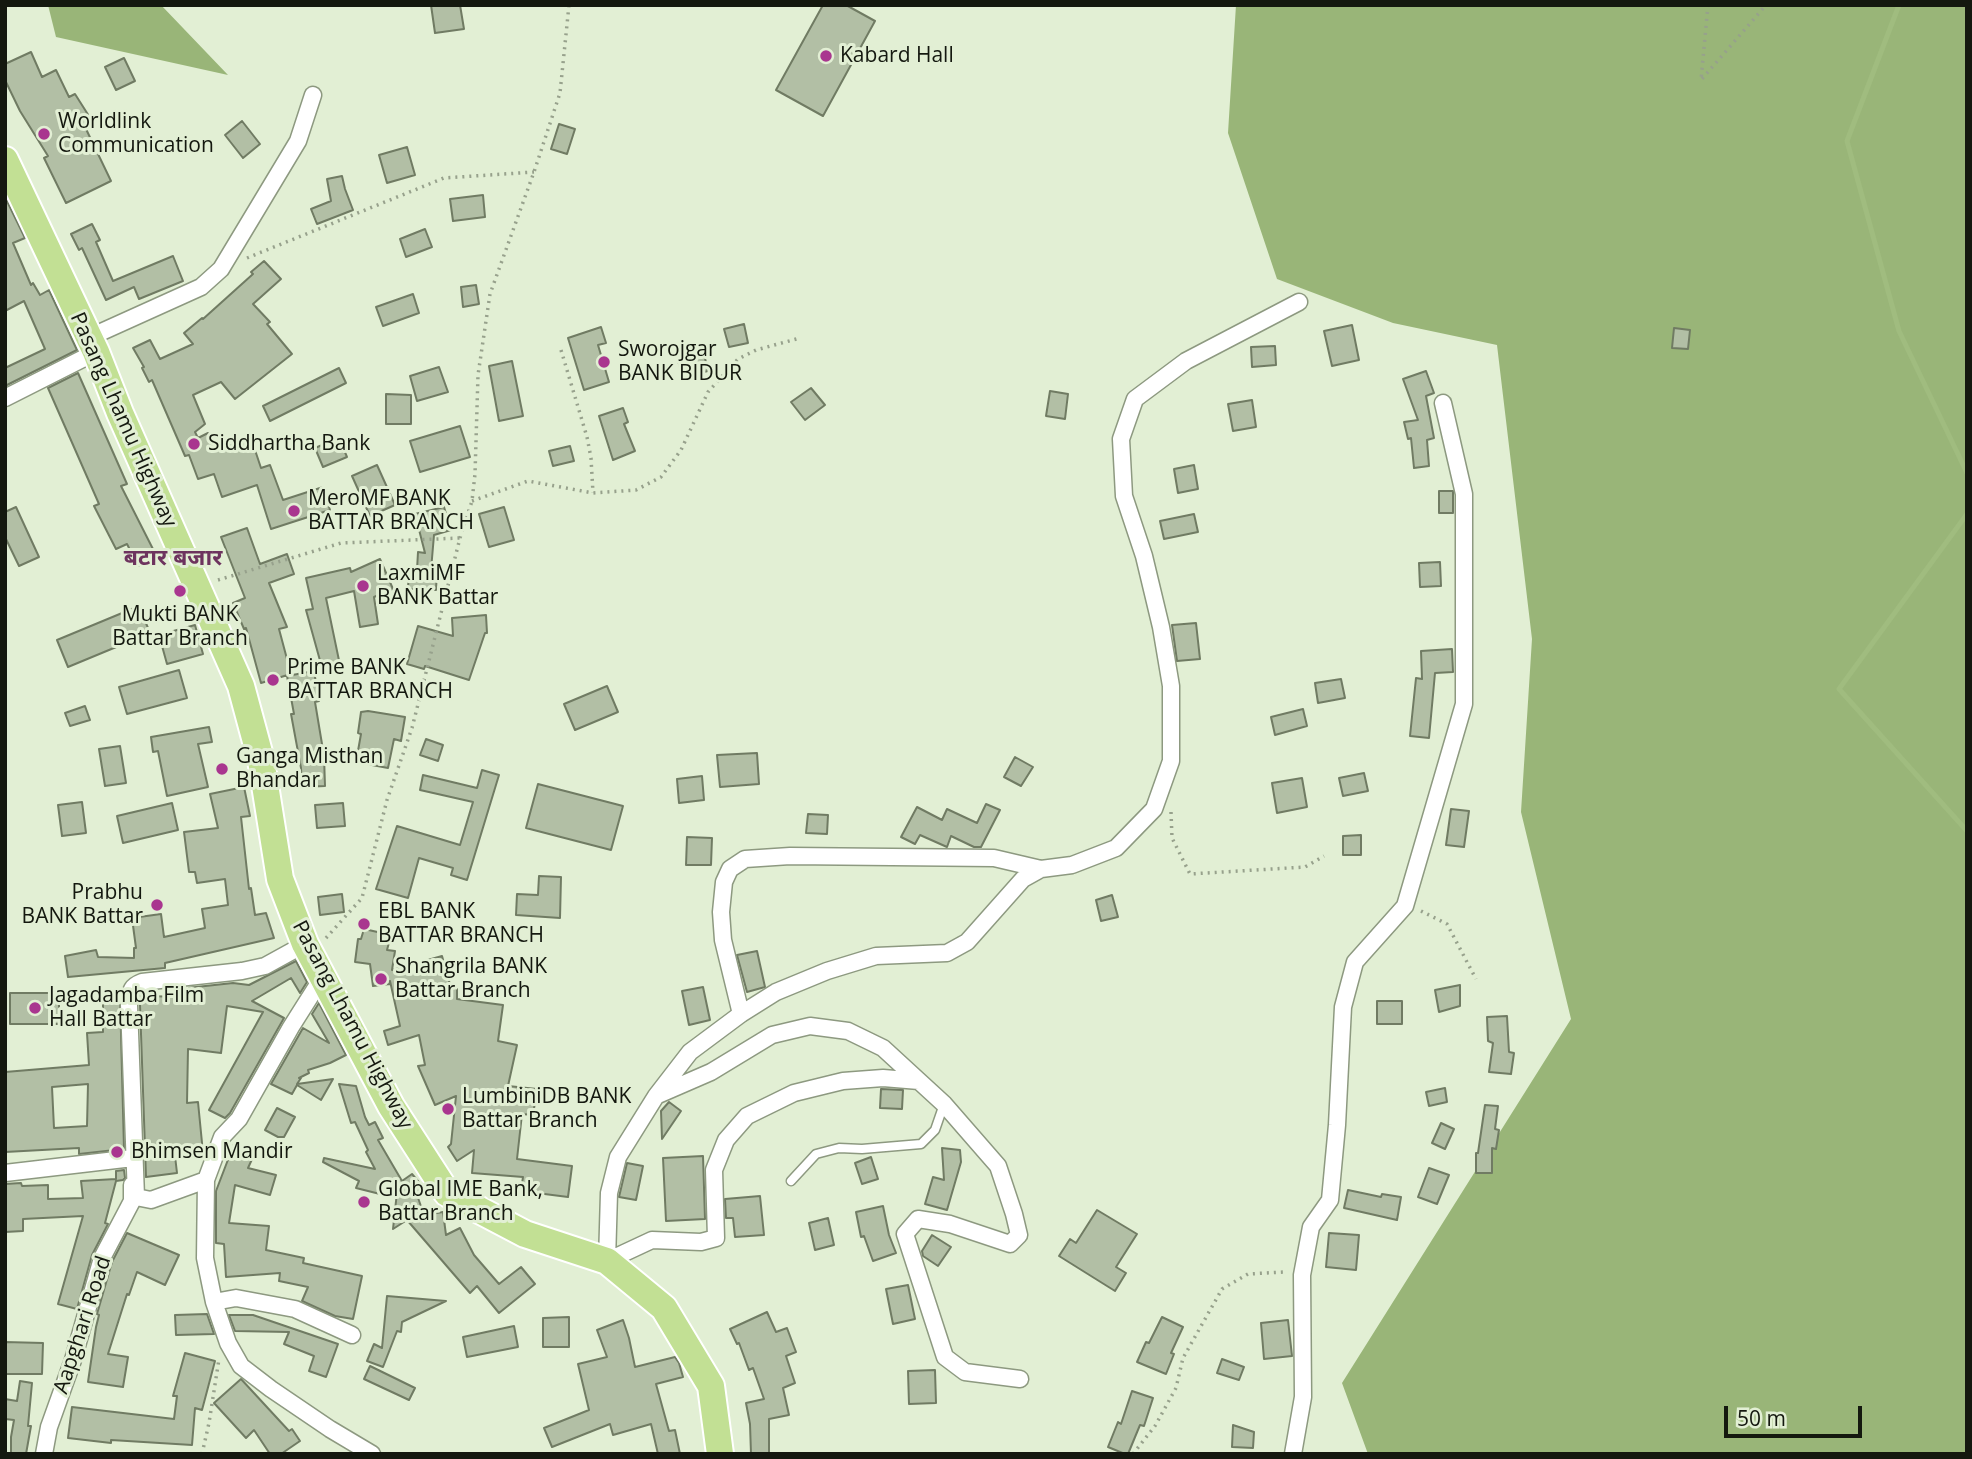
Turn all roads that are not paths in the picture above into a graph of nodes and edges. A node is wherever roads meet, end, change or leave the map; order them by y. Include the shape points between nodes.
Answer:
1 (313, 95) dead end
2 (5, 160) edge
3 (1299, 302) dead end
4 (92, 345) junction
5 (5, 398) edge
6 (1443, 403) dead end
7 (1041, 869) junction
8 (313, 959) junction
9 (741, 1014) junction
10 (919, 1081) junction
11 (656, 1096) junction
12 (944, 1104) junction
13 (133, 1158) junction
14 (5, 1173) edge
15 (206, 1180) junction
16 (791, 1181) dead end
17 (607, 1261) junction
18 (214, 1301) junction
19 (352, 1335) dead end
20 (1020, 1379) dead end
21 (44, 1454) edge
22 (372, 1454) edge
23 (720, 1454) edge
24 (1293, 1454) edge

1 - 4 street via 299,141 221,269 201,287
2 - 4 main road, Pasang Lhamu Highway
3 - 7 street via 1186,361 1135,399 1121,439 1124,496 1161,627 1171,687 1171,761 1154,809 1116,848 1072,865
4 - 5 street
4 - 8 main road, Pasang Lhamu Highway via 241,686 261,760 281,879
6 - 24 street via 1464,494 1464,704 1405,906 1355,962 1343,1007 1330,1200 1311,1227 1302,1275 1303,1397
7 - 9 street via 1023,878 967,942 947,953 876,956 851,963 776,992
7 - 9 street via 994,858 745,859 730,869 721,912
8 - 13 street via 134,985 129,1005
8 - 15 street via 291,1027 239,1119 222,1137
8 - 17 main road, Pasang Lhamu Highway via 391,1106 447,1193 525,1234
9 - 11 street via 690,1052
10 - 11 street via 883,1048 848,1031 810,1026 772,1035 712,1072
10 - 12 street
10 - 17 street via 843,1081 794,1093 747,1116 726,1140 715,1170 716,1238 702,1242 652,1240
11 - 17 street via 618,1157 609,1193
12 - 16 lane via 934,1130 921,1144 839,1148 816,1154
12 - 20 street via 998,1166 1019,1235 1010,1244 950,1224 918,1219 905,1234 945,1357 965,1372
13 - 14 street
13 - 15 street via 136,1197 151,1200
13 - 21 street, Aapghari Road via 132,1201 102,1258
15 - 18 street via 205,1258
17 - 23 main road, Pasang Lhamu Highway via 664,1308 710,1386
18 - 19 street via 236,1298 295,1309
18 - 22 street via 241,1366

